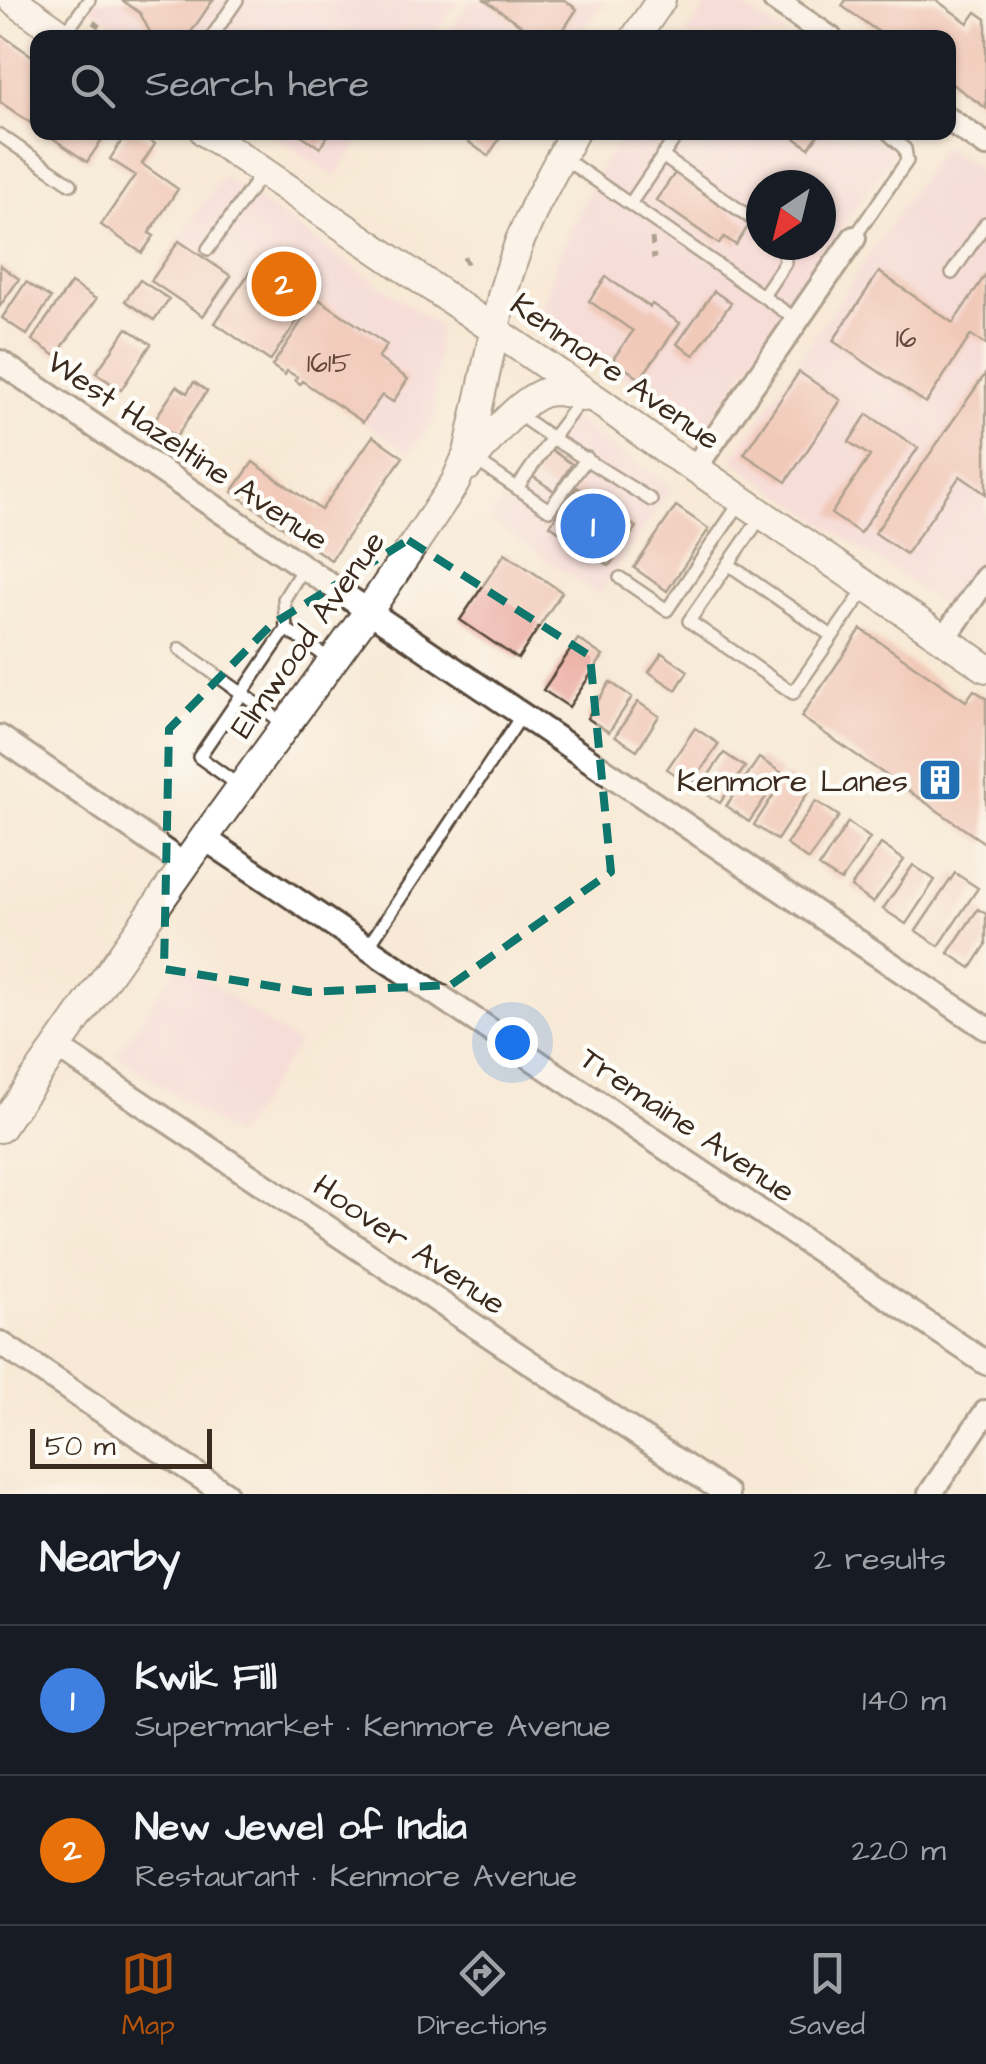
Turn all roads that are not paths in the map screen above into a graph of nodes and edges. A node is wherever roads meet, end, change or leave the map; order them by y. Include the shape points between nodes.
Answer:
1 (13, 0) edge
2 (89, 0) edge
3 (237, 0) edge
4 (661, 0) edge
5 (775, 0) edge
6 (57, 30) edge
7 (70, 30) edge
8 (216, 30) edge
9 (641, 30) edge
10 (818, 30) edge
11 (956, 124) edge
12 (0, 135) edge
13 (217, 140) edge
14 (673, 140) edge
15 (895, 140) edge
16 (568, 144) edge
17 (986, 145) edge
18 (662, 156) junction
19 (262, 172) junction
20 (71, 184) dead end
21 (630, 204) junction
22 (746, 215) edge
23 (986, 223) edge
24 (854, 238) joint
25 (208, 249) dead end
26 (786, 260) edge
27 (952, 272) dead end
28 (763, 296) junction
29 (797, 320) junction
30 (495, 330) junction
31 (0, 362) edge
32 (592, 400) junction
33 (515, 413) junction
34 (552, 438) junction
35 (474, 458) junction
36 (588, 458) junction
37 (695, 468) junction
38 (455, 483) junction
39 (517, 488) junction
40 (651, 500) dead end
41 (752, 507) junction
42 (728, 564) junction
43 (303, 568) junction
44 (620, 578) dead end
45 (986, 578) edge
46 (867, 586) junction
47 (368, 612) junction
48 (286, 629) junction
49 (832, 636) junction
50 (944, 639) junction
51 (180, 650) dead end
52 (331, 660) junction
53 (986, 668) edge
54 (243, 694) junction
55 (522, 715) junction
56 (286, 725) junction
57 (0, 738) edge
58 (242, 787) junction
59 (204, 838) junction
60 (185, 865) junction
61 (367, 948) junction
62 (986, 1028) edge
63 (57, 1048) junction
64 (2, 1121) edge
65 (0, 1343) edge
66 (986, 1363) edge
67 (986, 1412) edge
68 (226, 1494) edge
69 (727, 1494) edge
70 (930, 1494) edge

1 - 6 street
2 - 7 lane
3 - 8 lane
4 - 9 street
5 - 10 street
11 - 17 street
12 - 20 lane
13 - 19 street, Kenmore Avenue
14 - 18 lane
15 - 24 lane via 906,149 906,160
16 - 21 lane
16 - 30 street, Elmwood Avenue via 519,242
18 - 21 lane
18 - 22 lane
19 - 25 lane
19 - 30 street, Kenmore Avenue
21 - 28 lane
23 - 27 lane
24 - 29 street
26 - 28 lane
28 - 29 lane
29 - 37 street
30 - 32 street, Kenmore Avenue
30 - 38 street, Elmwood Avenue
31 - 43 street, West Hazeltine Avenue
32 - 33 street via 552,391
32 - 34 lane
32 - 37 street, Kenmore Avenue
33 - 34 lane
33 - 35 street
34 - 36 lane
34 - 39 lane
35 - 38 street
35 - 39 lane
36 - 39 lane via 549,510
36 - 40 lane
37 - 41 street, Kenmore Avenue
38 - 47 street, Elmwood Avenue
41 - 42 lane
41 - 44 lane via 666,610
41 - 46 street, Kenmore Avenue
42 - 49 lane
42 - 49 lane via 690,621 793,693
43 - 47 street, West Hazeltine Avenue
43 - 48 lane via 284,599
45 - 50 street
46 - 49 lane
46 - 50 street, Kenmore Avenue
47 - 52 street, Elmwood Avenue
47 - 55 street, West Hazeltine Avenue
48 - 52 lane
48 - 54 lane
50 - 53 street, Kenmore Avenue
51 - 54 lane
52 - 56 street, Elmwood Avenue
54 - 56 lane
54 - 58 lane via 200,758
55 - 61 lane
55 - 62 street, West Hazeltine Avenue
56 - 58 street, Elmwood Avenue
57 - 60 street
58 - 59 street, Elmwood Avenue
59 - 60 street, Elmwood Avenue
59 - 61 street, Tremaine Avenue
60 - 63 street, Elmwood Avenue
61 - 66 street, Tremaine Avenue
63 - 64 street, Elmwood Avenue
63 - 69 street, Hoover Avenue
65 - 68 street
67 - 70 street

